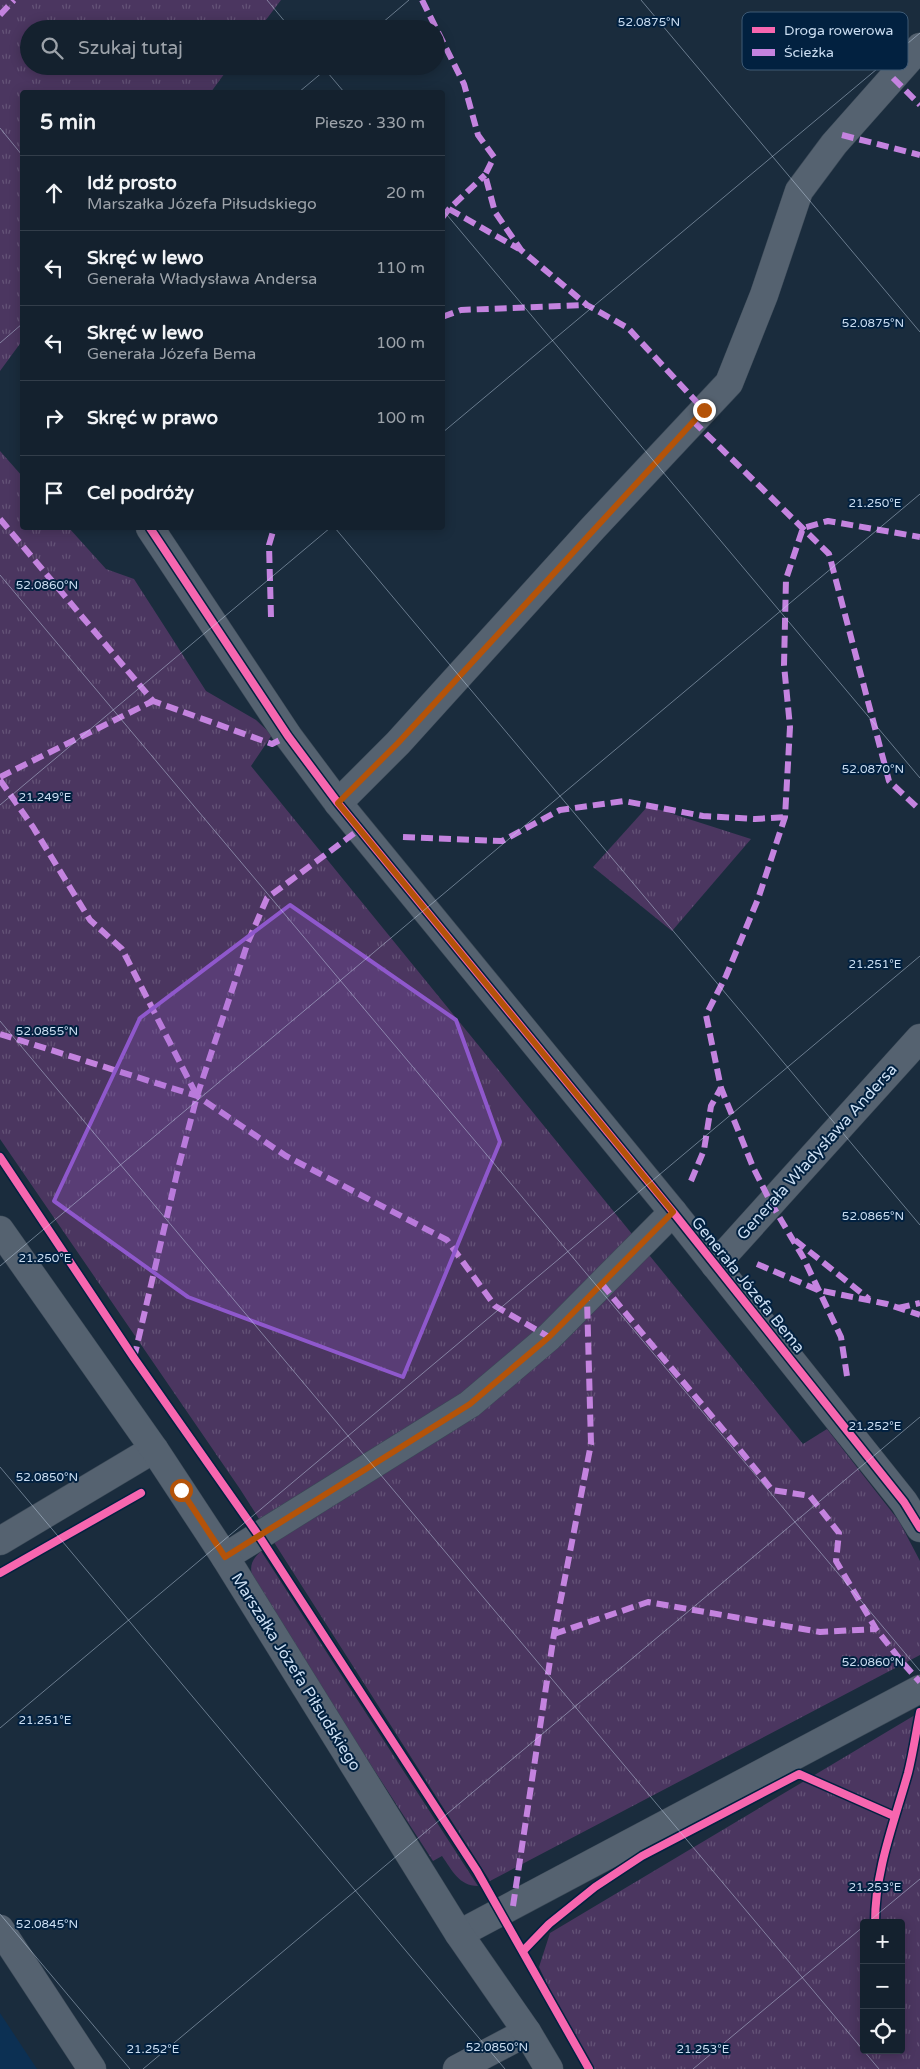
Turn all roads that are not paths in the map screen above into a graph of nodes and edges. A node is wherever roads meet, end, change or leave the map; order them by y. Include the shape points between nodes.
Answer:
1 (920, 47) edge
2 (908, 61) edge
3 (900, 70) edge
4 (151, 530) edge
5 (338, 803) junction
6 (920, 1038) edge
7 (673, 1212) junction
8 (0, 1230) edge
9 (715, 1265) junction
10 (154, 1449) junction
11 (920, 1528) edge
12 (0, 1541) edge
13 (225, 1557) junction
14 (920, 1689) edge
15 (0, 1929) edge
16 (459, 1934) junction
17 (527, 2032) junction
18 (92, 2069) edge
19 (457, 2069) edge
20 (549, 2069) edge

1 - 2 street
3 - 5 street via 834,144 799,191 764,295 729,383 398,743
4 - 5 street, Generała Józefa Bema via 288,736
5 - 7 street, Generała Józefa Bema
6 - 9 street, Generała Władysława Andersa
7 - 9 street, Generała Józefa Bema
7 - 13 street via 549,1337 470,1404
8 - 10 street, Marszałka Józefa Piłsudskiego
9 - 11 street, Generała Józefa Bema via 904,1502
10 - 12 street
10 - 13 street, Marszałka Józefa Piłsudskiego
13 - 16 street, Marszałka Józefa Piłsudskiego
14 - 16 street
15 - 18 street
16 - 17 street, Marszałka Józefa Piłsudskiego
17 - 19 street
17 - 20 street, Marszałka Józefa Piłsudskiego

